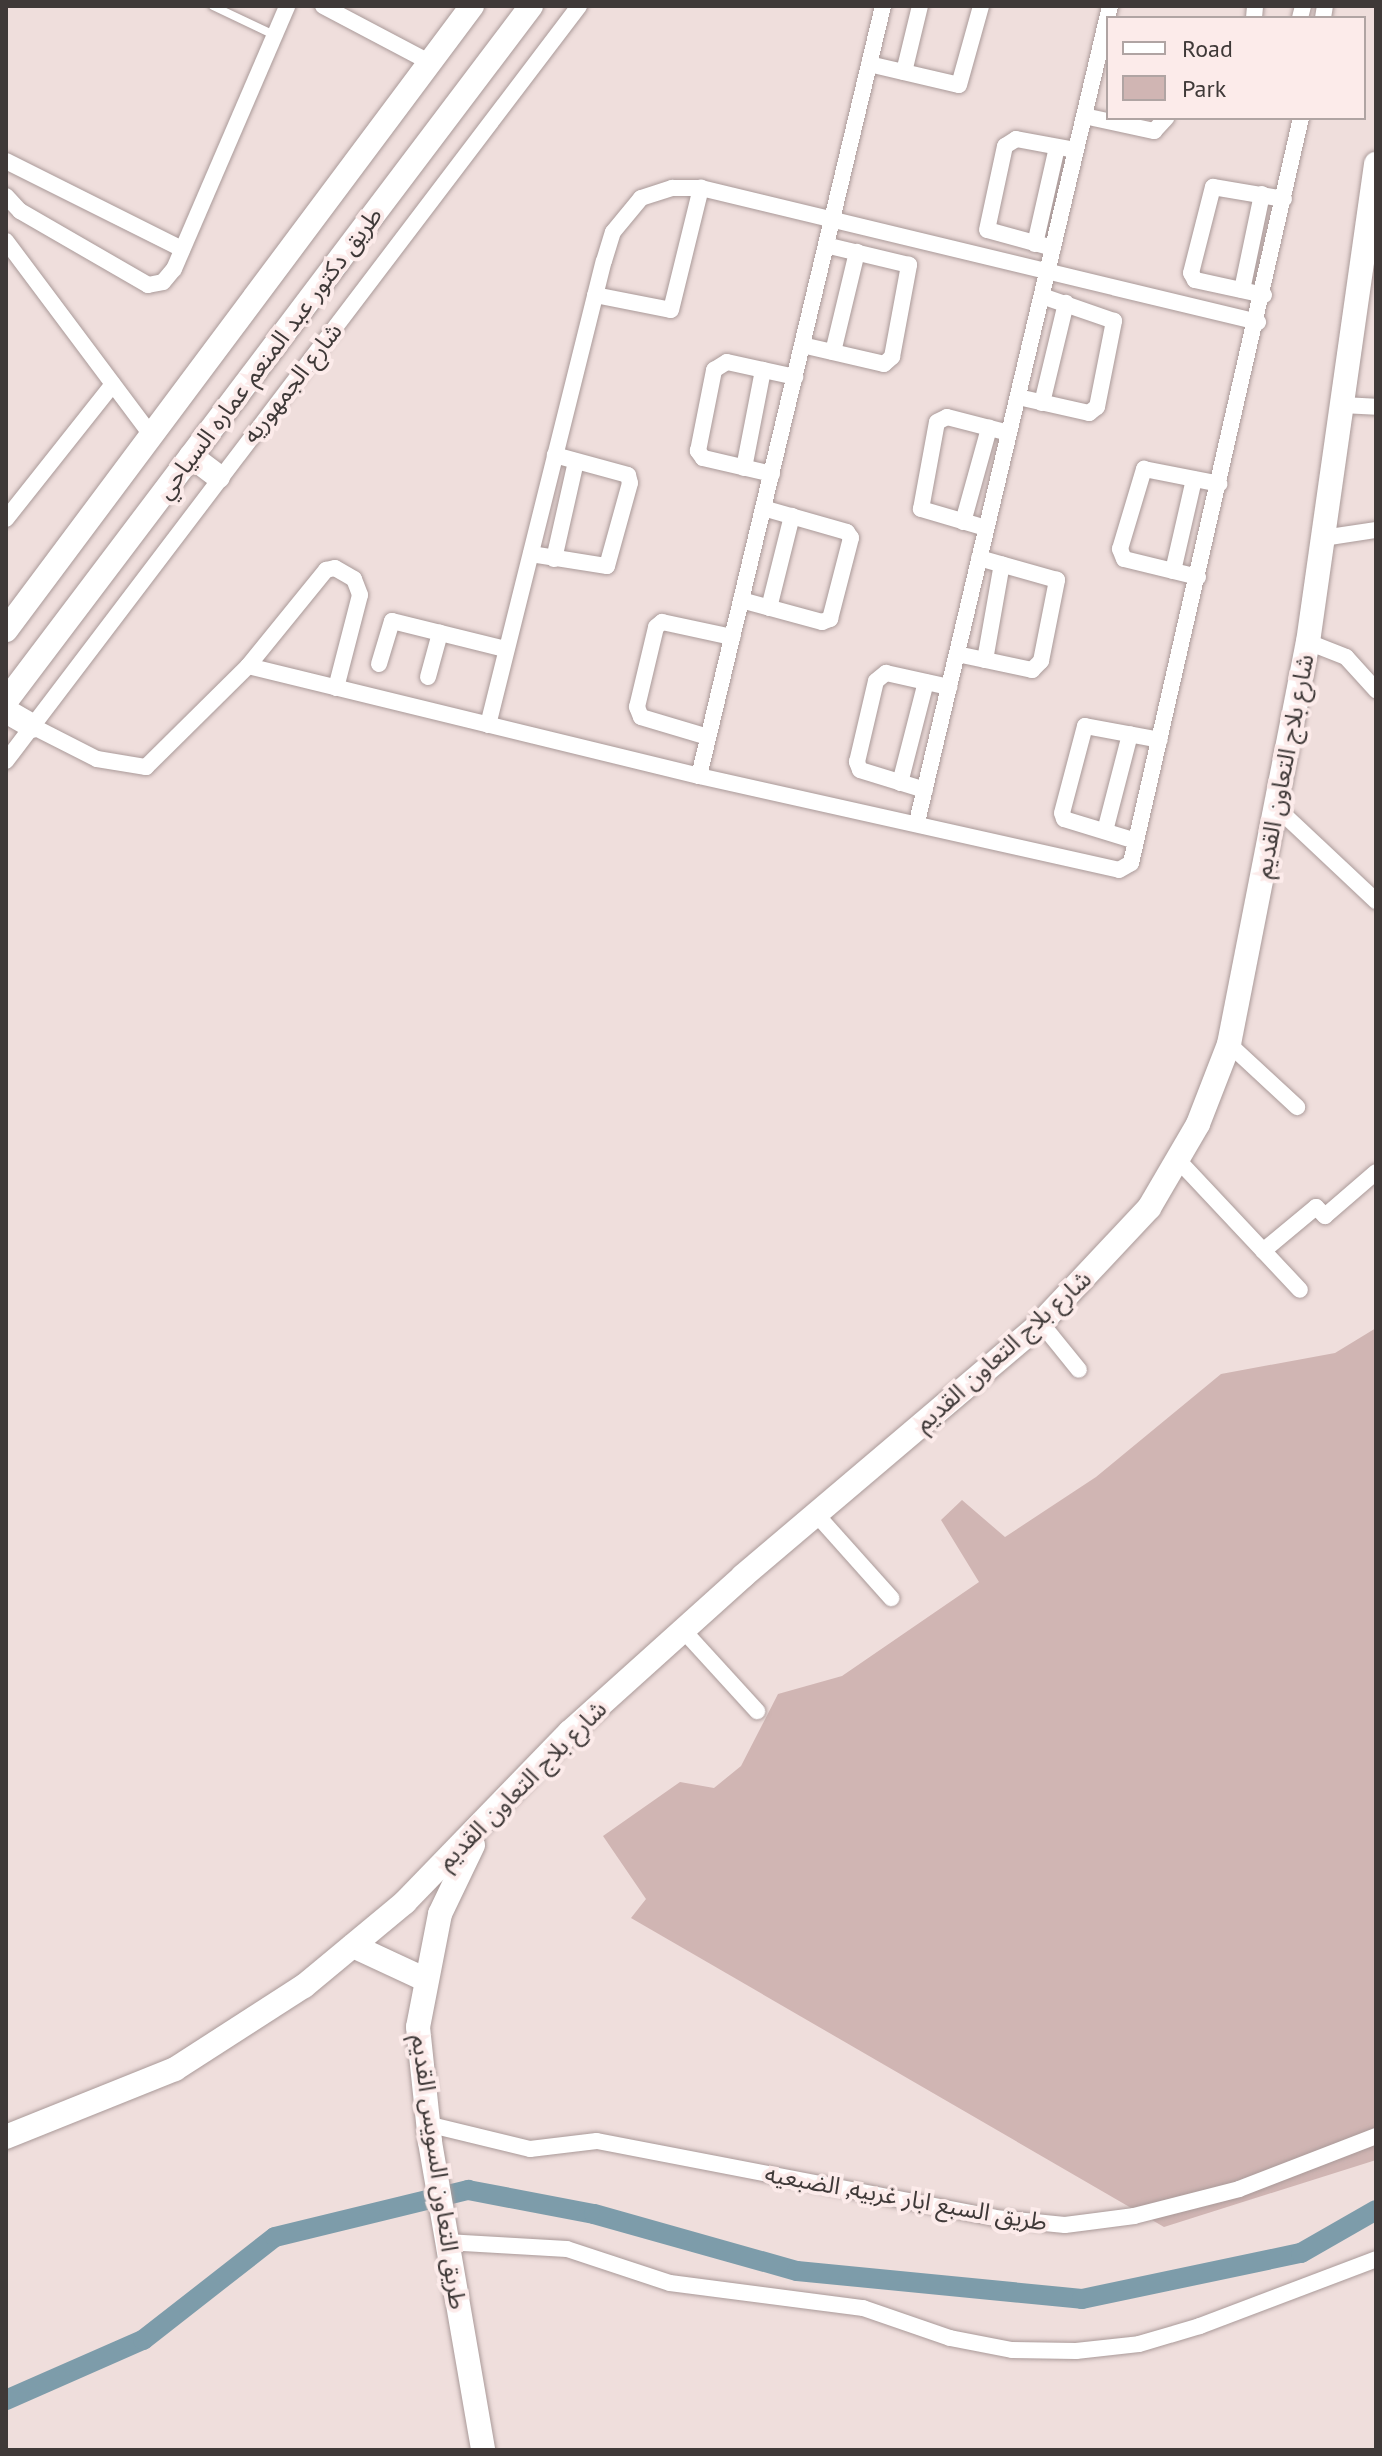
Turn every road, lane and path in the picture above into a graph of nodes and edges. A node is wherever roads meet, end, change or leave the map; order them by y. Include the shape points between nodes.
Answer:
1 (213, 6) edge
2 (287, 6) edge
3 (323, 6) edge
4 (472, 6) edge
5 (531, 6) edge
6 (579, 6) edge
7 (883, 6) edge
8 (920, 6) edge
9 (981, 6) edge
10 (1106, 24) edge
11 (275, 35) junction
12 (429, 62) junction
13 (869, 64) junction
14 (904, 72) junction
15 (1084, 116) junction
16 (1106, 119) edge
17 (1111, 120) edge
18 (1164, 120) edge
19 (1301, 120) edge
20 (1057, 147) junction
21 (1076, 150) junction
22 (6, 161) edge
23 (1376, 164) edge
24 (701, 188) junction
25 (1374, 190) edge
26 (1262, 194) junction
27 (6, 196) edge
28 (1284, 199) junction
29 (833, 218) junction
30 (6, 241) edge
31 (1035, 244) junction
32 (826, 245) junction
33 (1053, 248) junction
34 (182, 249) junction
35 (857, 252) junction
36 (1047, 272) junction
37 (1242, 290) junction
38 (595, 295) junction
39 (1264, 295) junction
40 (1042, 296) junction
41 (1066, 303) junction
42 (1258, 322) junction
43 (802, 345) junction
44 (833, 352) junction
45 (763, 370) junction
46 (795, 377) junction
47 (113, 384) junction
48 (1018, 397) junction
49 (1042, 403) junction
50 (1342, 405) junction
51 (1376, 407) edge
52 (989, 428) junction
53 (1009, 433) junction
54 (151, 435) junction
55 (555, 455) junction
56 (191, 456) junction
57 (576, 461) junction
58 (744, 468) junction
59 (772, 474) junction
60 (218, 476) junction
61 (1194, 479) junction
62 (1220, 484) junction
63 (763, 508) junction
64 (792, 516) junction
65 (6, 519) edge
66 (963, 522) junction
67 (986, 528) junction
68 (1376, 530) edge
69 (1323, 538) junction
70 (531, 554) junction
71 (979, 558) junction
72 (554, 559) junction
73 (1002, 564) junction
74 (1173, 571) junction
75 (1198, 577) junction
76 (741, 600) junction
77 (769, 608) junction
78 (6, 630) edge
79 (440, 633) junction
80 (732, 637) junction
81 (1308, 642) junction
82 (505, 649) junction
83 (957, 654) junction
84 (985, 660) junction
85 (379, 664) dead end
86 (248, 666) junction
87 (428, 677) dead end
88 (926, 682) junction
89 (949, 687) junction
90 (336, 688) junction
91 (1375, 688) edge
92 (6, 701) edge
93 (6, 711) edge
94 (488, 725) junction
95 (32, 726) junction
96 (1130, 734) junction
97 (708, 737) junction
98 (1160, 740) junction
99 (6, 761) edge
100 (699, 776) junction
101 (900, 783) junction
102 (925, 790) junction
103 (1277, 808) junction
104 (917, 822) junction
105 (1105, 831) junction
106 (1136, 841) junction
107 (1376, 901) edge
108 (1229, 1044) junction
109 (1297, 1107) dead end
110 (1178, 1160) junction
111 (1376, 1172) edge
112 (1263, 1251) junction
113 (1300, 1290) dead end
114 (1041, 1323) junction
115 (1079, 1370) dead end
116 (816, 1514) junction
117 (891, 1598) dead end
118 (683, 1630) junction
119 (757, 1711) dead end
120 (495, 1813) junction
121 (353, 1946) junction
122 (424, 1979) junction
123 (429, 2133) junction
124 (1376, 2136) edge
125 (6, 2137) edge
126 (446, 2241) junction
127 (1376, 2259) edge
128 (483, 2450) edge

1 - 11 lane
2 - 11 street
3 - 12 street
4 - 12 street, طريق دكتور عبد المنعم عماره السياحي
5 - 56 street, طريق دكتور عبد المنعم عماره السياحي
6 - 60 street, شارع الجمهوريه
7 - 13 street
8 - 14 street
9 - 14 street via 962,83 953,86
10 - 15 street
11 - 34 street
12 - 54 street, طريق دكتور عبد المنعم عماره السياحي
13 - 14 street
13 - 29 street
15 - 16 street
15 - 21 street
17 - 18 street via 1154,131
19 - 28 street
20 - 21 street
20 - 31 street
20 - 31 street via 1010,141 993,198 987,230
21 - 33 street
22 - 34 street
23 - 25 street, شارع بلاج التعاون القديم
24 - 29 street
24 - 38 street via 672,188 641,198 624,214 613,232
24 - 38 street via 671,310
25 - 50 street, شارع بلاج التعاون القديم
26 - 28 street
26 - 37 street
26 - 37 street via 1213,187 1191,273 1195,280
27 - 34 street via 20,211 148,285 169,276
28 - 39 street
29 - 32 street
29 - 36 street
30 - 47 street
31 - 33 street
32 - 35 street
32 - 43 street
33 - 36 street
35 - 44 street
35 - 44 street via 903,262 911,272 892,357 884,364
36 - 40 street
36 - 42 street
37 - 39 street
38 - 55 street
39 - 42 street
40 - 41 street
40 - 48 street
41 - 49 street
41 - 49 street via 1114,321 1097,407 1089,413
42 - 62 street
43 - 44 street
43 - 46 street
45 - 46 street
45 - 58 street
45 - 58 street via 718,364 698,442 703,458
46 - 59 street
47 - 54 street
47 - 65 street
48 - 49 street
48 - 53 street
50 - 51 street
50 - 69 street, شارع بلاج التعاون القديم
52 - 53 street
52 - 66 street
52 - 66 street via 947,417 937,422 921,509
53 - 67 street
54 - 78 street, طريق دكتور عبد المنعم عماره السياحي
55 - 57 street
55 - 70 street
56 - 60 street
56 - 92 street, طريق دكتور عبد المنعم عماره السياحي
57 - 72 street
57 - 72 street via 628,475 630,483 607,566
58 - 59 street
59 - 63 street
60 - 95 street, شارع الجمهوريه
61 - 62 street
61 - 74 street
61 - 74 street via 1144,469 1120,549 1124,559
62 - 75 street
63 - 64 street
63 - 76 street
64 - 77 street
64 - 77 street via 850,535 832,616 822,622
66 - 67 street
67 - 71 street
68 - 69 street
69 - 81 street, شارع بلاج التعاون القديم
70 - 72 street
70 - 82 street
71 - 73 street
71 - 83 street
73 - 84 street
73 - 84 street via 1053,577 1058,585 1038,666 1032,670
74 - 75 street
75 - 98 street
76 - 77 street
76 - 80 street
79 - 82 street
79 - 85 street via 388,623
79 - 87 street
80 - 97 street
80 - 97 street via 662,622 656,627 637,707 641,717
81 - 91 street via 1346,657
81 - 103 street, شارع بلاج التعاون القديم
82 - 94 street
83 - 84 street
83 - 89 street
86 - 90 street
86 - 90 street via 326,570 335,568 354,579 360,595
86 - 95 street via 146,767 97,759
88 - 89 street
88 - 101 street
88 - 101 street via 886,673 876,681 857,762 868,775
89 - 102 street
90 - 94 street
93 - 95 street
94 - 100 street
95 - 99 street, شارع الجمهوريه
96 - 98 street
96 - 105 street
96 - 105 street via 1083,728 1063,818
97 - 100 street
98 - 106 street
100 - 104 street
101 - 102 street
102 - 104 street
103 - 107 street
103 - 108 street, شارع بلاج التعاون القديم
104 - 106 street via 1119,870 1131,863
105 - 106 street
108 - 109 street
108 - 110 street, شارع بلاج التعاون القديم
110 - 112 street
110 - 114 street, شارع بلاج التعاون القديم via 1116,1248
111 - 112 street via 1325,1216 1316,1207
112 - 113 street
114 - 115 street
114 - 116 street, شارع بلاج التعاون القديم
116 - 117 street
116 - 118 street, شارع بلاج التعاون القديم
118 - 119 street
118 - 120 street, شارع بلاج التعاون القديم via 570,1732
120 - 121 street, شارع بلاج التعاون القديم
120 - 122 street, طريق التعاون السويس القديم via 455,1879
121 - 122 street
121 - 125 street, شارع بلاج التعاون القديم via 220,2045 128,2090
122 - 123 street, طريق التعاون السويس القديم via 418,2027
123 - 124 street, طريق السبع ابار غربيه, الضبعيه via 530,2149 597,2141 995,2218 1065,2225 1134,2216 1239,2189
123 - 126 street, طريق التعاون السويس القديم
126 - 127 street via 567,2249 670,2283 863,2308 950,2338 1012,2350 1076,2351 1139,2344
126 - 128 street, طريق التعاون السويس القديم

